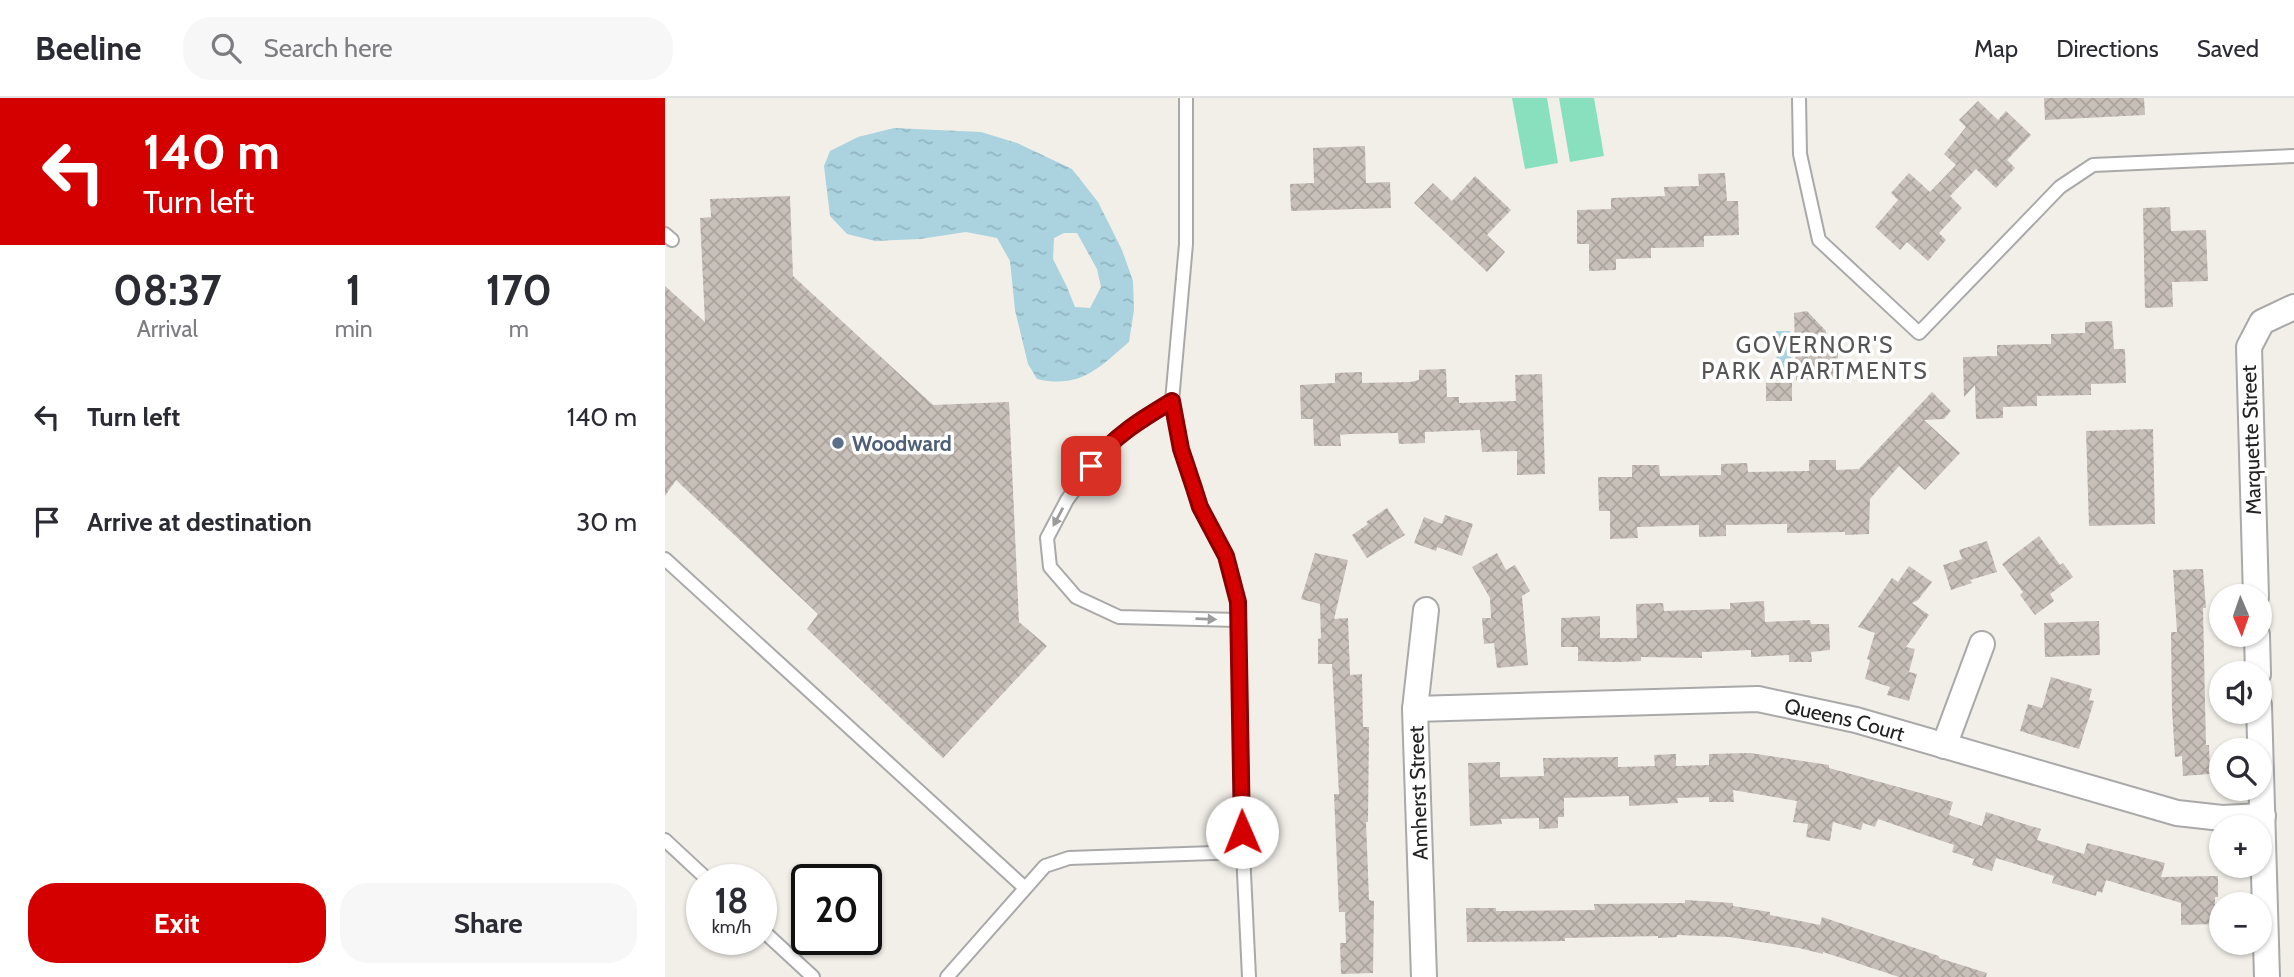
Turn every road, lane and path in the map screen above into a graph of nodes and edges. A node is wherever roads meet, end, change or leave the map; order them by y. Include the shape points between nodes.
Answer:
1 (1186, 98) edge
2 (1799, 98) edge
3 (2294, 156) edge
4 (2294, 307) edge
5 (1172, 401) junction
6 (665, 559) edge
7 (2256, 584) edge
8 (1426, 610) dead end
9 (1238, 620) junction
10 (1982, 644) dead end
11 (1415, 709) junction
12 (2260, 724) edge
13 (1944, 746) junction
14 (2263, 815) edge
15 (2209, 817) edge
16 (665, 840) edge
17 (1243, 852) junction
18 (691, 864) edge
19 (2265, 878) edge
20 (1025, 888) junction
21 (777, 944) edge
22 (813, 977) edge
23 (947, 977) edge
24 (1249, 977) edge
25 (1424, 977) edge
26 (2267, 977) edge

1 - 5 lane via 1186,244
2 - 3 lane via 1800,154 1819,240 1919,333 2060,187 2093,165
4 - 7 street, Marquette Street via 2262,322 2249,347
5 - 9 lane via 1181,449 1200,507 1226,556
5 -> 9 lane via 1104,449 1067,500 1047,538 1051,567 1076,597 1119,617
6 - 20 lane
8 - 11 street, Amherst Street
9 - 17 lane
10 - 13 street
11 - 13 street, Queens Court via 1758,699 1856,720
11 - 25 street, Amherst Street
12 - 14 street
13 - 15 street, Queens Court via 2177,813
16 - 18 lane
17 - 20 lane via 1069,858 1045,866
17 - 24 lane
19 - 26 street
20 - 23 lane
21 - 22 lane

